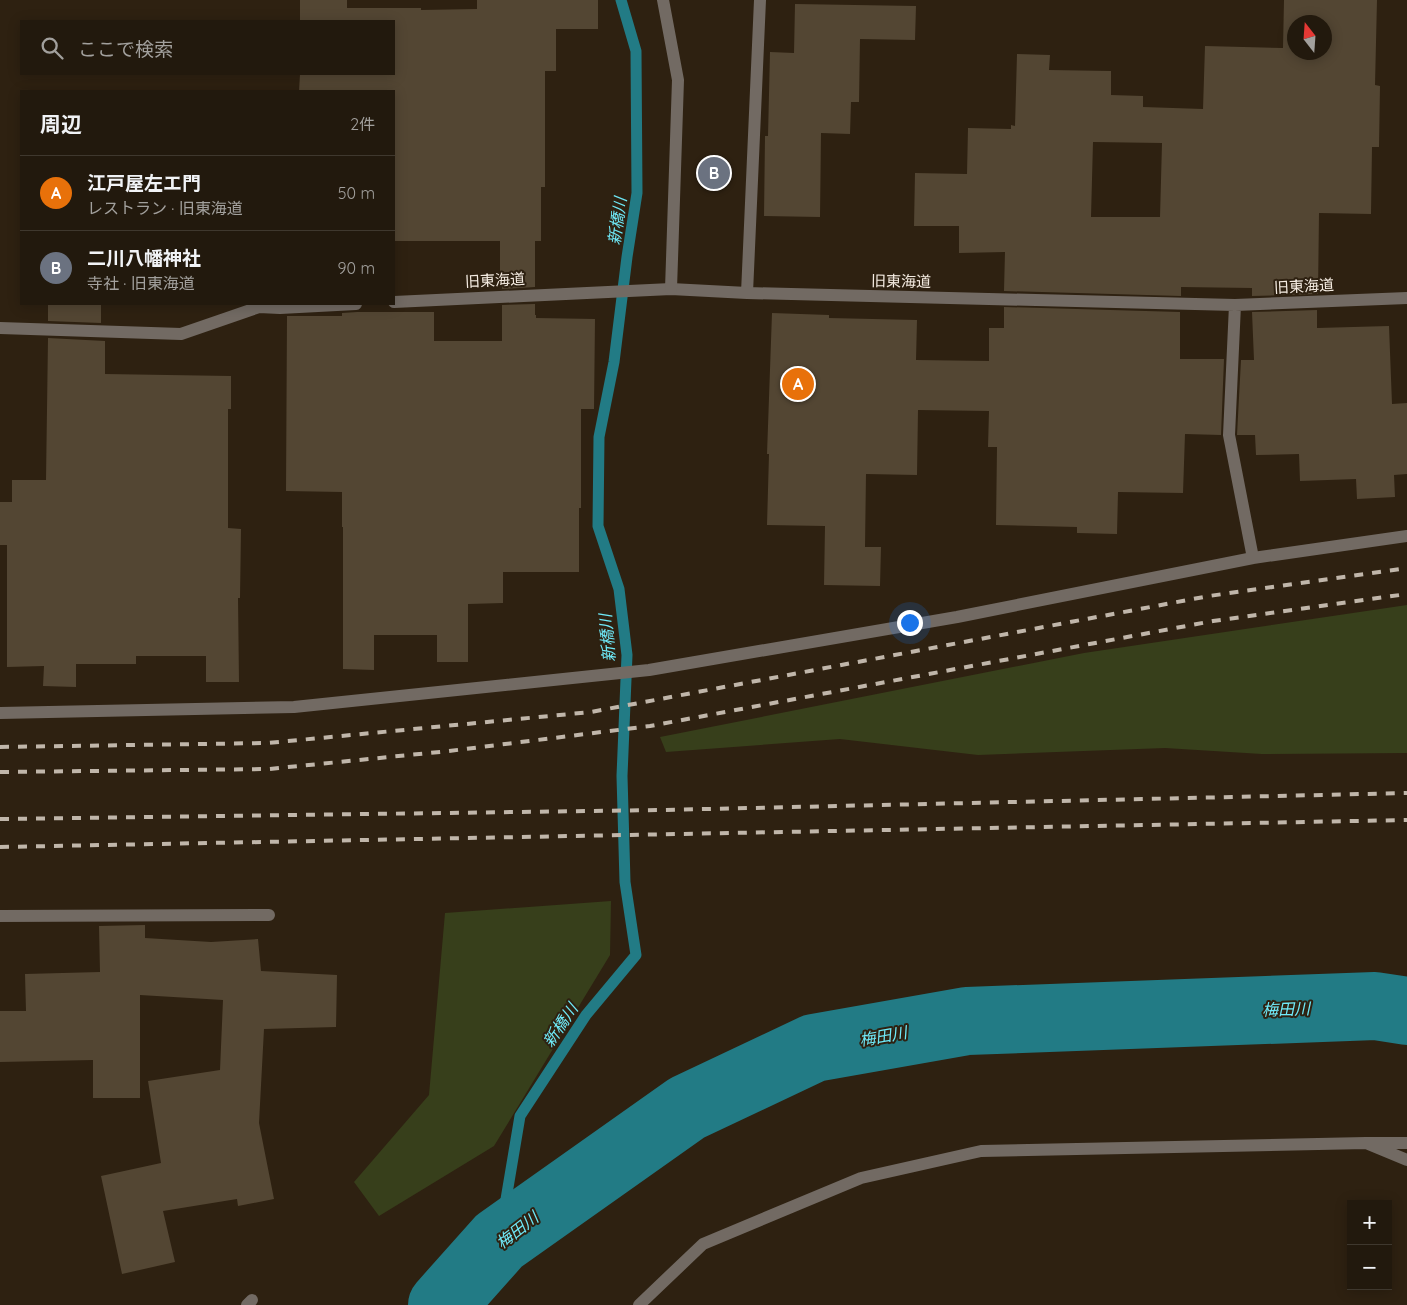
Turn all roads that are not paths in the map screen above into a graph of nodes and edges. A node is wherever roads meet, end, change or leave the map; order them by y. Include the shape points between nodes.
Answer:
1 (663, 0) edge
2 (760, 0) edge
3 (671, 289) junction
4 (747, 293) junction
5 (1407, 298) edge
6 (395, 302) edge
7 (337, 305) edge
8 (1235, 305) junction
9 (0, 328) edge
10 (1407, 536) edge
11 (1253, 558) junction
12 (0, 713) edge
13 (269, 915) dead end
14 (0, 916) edge
15 (1366, 1143) junction
16 (1407, 1143) edge
17 (1407, 1160) edge
18 (639, 1305) edge

1 - 3 street via 678,80
2 - 4 street
3 - 4 street, 旧東海道
3 - 6 street, 旧東海道
4 - 8 street, 旧東海道
5 - 8 street, 旧東海道
7 - 9 street via 259,307 181,334
8 - 11 street via 1229,434
10 - 11 street
11 - 12 street via 957,618 649,670 294,706
13 - 14 street
15 - 16 street
15 - 17 street
15 - 18 street via 981,1151 861,1178 703,1244

